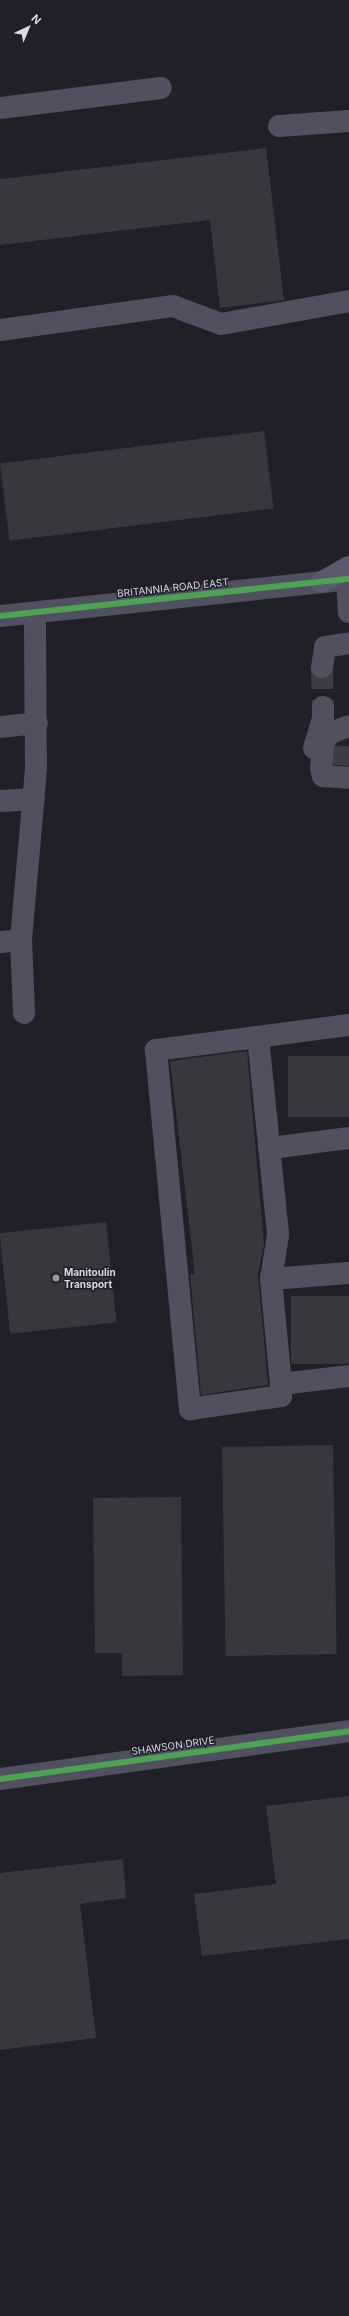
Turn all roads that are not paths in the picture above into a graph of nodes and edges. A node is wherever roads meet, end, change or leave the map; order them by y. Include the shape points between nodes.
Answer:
1 (161, 88) dead end
2 (0, 108) edge
3 (349, 120) edge
4 (279, 126) dead end
5 (349, 301) edge
6 (0, 330) edge
7 (348, 575) edge
8 (322, 582) joint
9 (349, 612) edge
10 (35, 613) junction
11 (0, 616) edge
12 (349, 642) edge
13 (322, 667) tunnel mouth
14 (322, 707) tunnel mouth
15 (37, 723) junction
16 (0, 727) edge
17 (339, 755) edge
18 (34, 799) junction
19 (0, 801) edge
20 (10, 941) edge
21 (24, 1013) dead end
22 (349, 1025) edge
23 (258, 1037) junction
24 (349, 1138) edge
25 (272, 1148) junction
26 (349, 1273) edge
27 (271, 1279) junction
28 (349, 1376) edge
29 (281, 1384) junction
30 (349, 1731) edge
31 (0, 1779) edge

1 - 2 street
3 - 4 street
5 - 6 street via 221,324 173,306
7 - 8 main road
7 - 9 street
8 - 10 street, BRITANNIA ROAD EAST
10 - 11 street, BRITANNIA ROAD EAST
10 - 15 street
12 - 13 street via 325,647
14 - 17 street via 323,719 313,752 314,762
15 - 16 street
15 - 18 street
18 - 19 street
18 - 20 street
20 - 21 street
22 - 23 street
23 - 25 street
23 - 29 street via 156,1050 190,1409 281,1396
24 - 25 street
25 - 27 street via 278,1235
26 - 27 street
27 - 29 street
28 - 29 street
30 - 31 street, SHAWSON DRIVE

